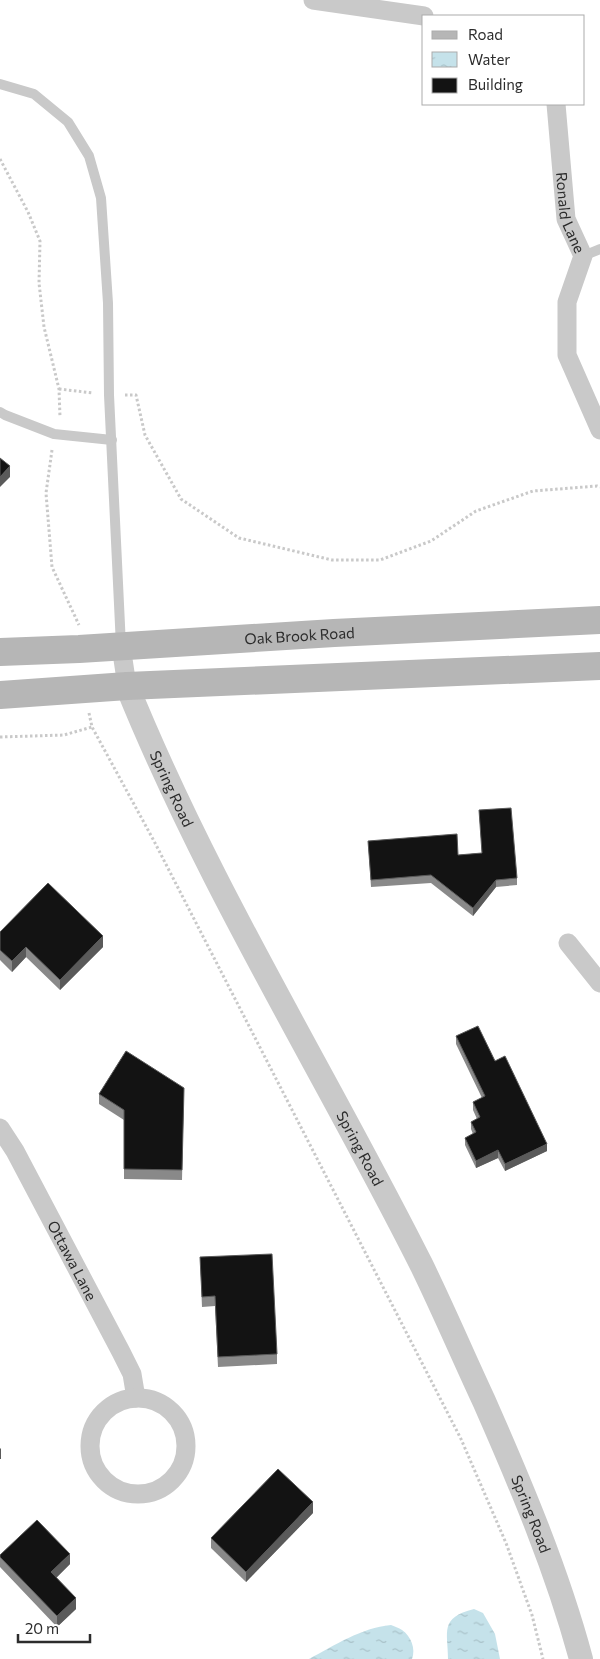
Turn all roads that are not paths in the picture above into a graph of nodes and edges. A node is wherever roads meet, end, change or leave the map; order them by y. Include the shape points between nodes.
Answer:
1 (313, 0) edge
2 (422, 16) edge
3 (0, 84) edge
4 (556, 105) edge
5 (592, 253) edge
6 (0, 412) edge
7 (600, 430) edge
8 (112, 440) junction
9 (600, 620) edge
10 (120, 646) junction
11 (0, 652) edge
12 (600, 666) edge
13 (127, 686) junction
14 (0, 695) edge
15 (568, 943) dead end
16 (600, 983) edge
17 (0, 1128) edge
18 (136, 1398) junction
19 (581, 1659) edge

1 - 2 street
3 - 8 lane via 34,94 68,122 88,156 101,198
4 - 5 street, Ronald Lane via 566,219
5 - 7 street, Ronald Lane via 567,302 567,356
6 - 8 lane via 54,434
8 - 10 lane
9 - 10 main road, Oak Brook Road
10 - 11 main road, Oak Brook Road
10 - 13 street, Spring Road
12 - 13 main road
13 - 14 main road
13 - 19 street, Spring Road via 152,746 229,904 421,1265 523,1489
15 - 16 street
17 - 18 street, Ottawa Lane via 122,1352 132,1374
18 - 18 street via 106,1410 96,1423 91,1455 97,1471 108,1483 122,1491 139,1494 154,1492 178,1474 186,1445 184,1430 165,1406

